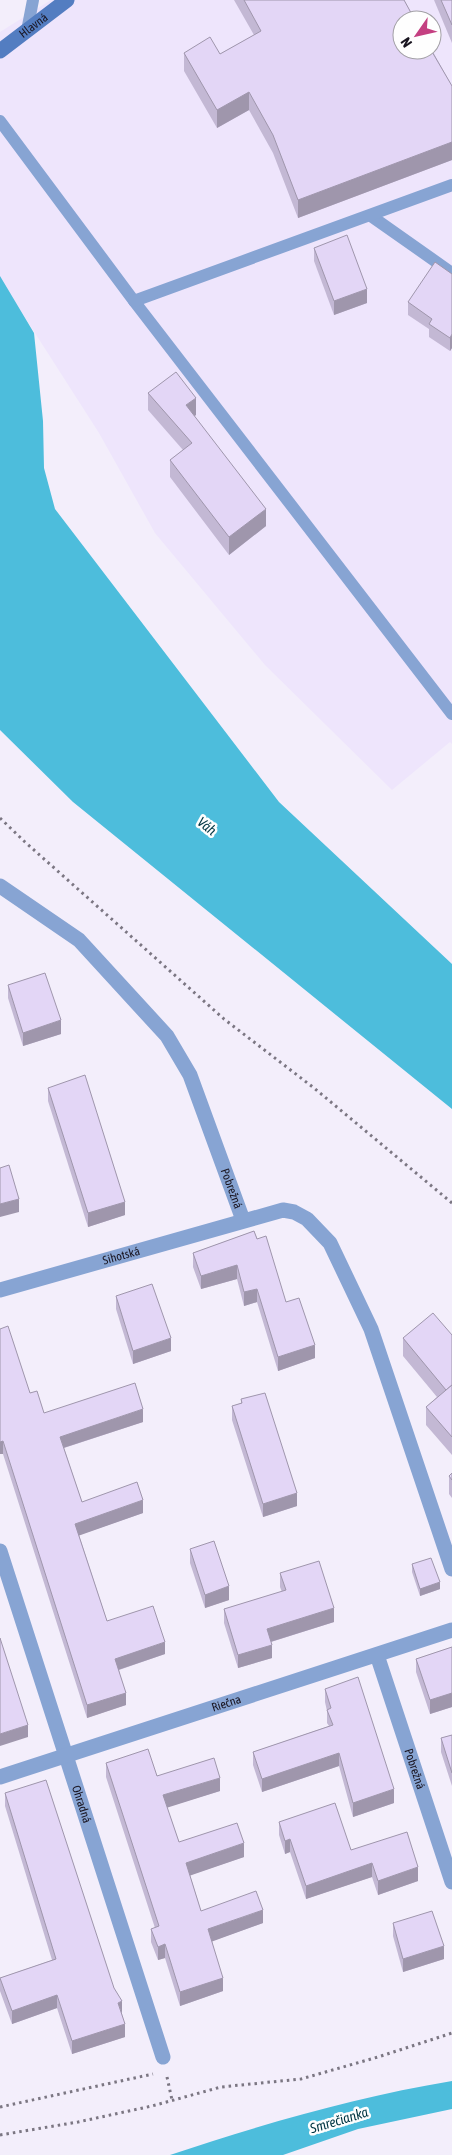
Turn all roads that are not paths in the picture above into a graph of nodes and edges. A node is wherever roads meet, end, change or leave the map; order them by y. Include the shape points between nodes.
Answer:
1 (33, 0) edge
2 (67, 0) edge
3 (27, 31) junction
4 (0, 52) edge
5 (0, 121) edge
6 (452, 185) edge
7 (371, 216) junction
8 (452, 273) edge
9 (134, 302) junction
10 (452, 714) edge
11 (0, 886) edge
12 (243, 1220) junction
13 (0, 1290) edge
14 (0, 1551) edge
15 (452, 1569) edge
16 (452, 1630) edge
17 (377, 1655) junction
18 (67, 1755) junction
19 (0, 1777) edge
20 (452, 1882) edge
21 (163, 2057) road end

1 - 3 lane
2 - 3 street, Hlavná
3 - 4 street, Hlavná
5 - 9 lane
6 - 7 lane
7 - 8 lane
7 - 9 lane
9 - 10 lane
11 - 12 street, Pobrežná via 79,940 168,1036 190,1076
12 - 13 street, Sihotská
12 - 15 street, Pobrežná via 283,1210 294,1212 307,1219 330,1243 371,1329
14 - 18 street, Ohradná
16 - 17 street, Riečna
17 - 18 street, Riečna
17 - 20 street, Pobrežná
18 - 19 street, Riečna
18 - 21 street, Ohradná

